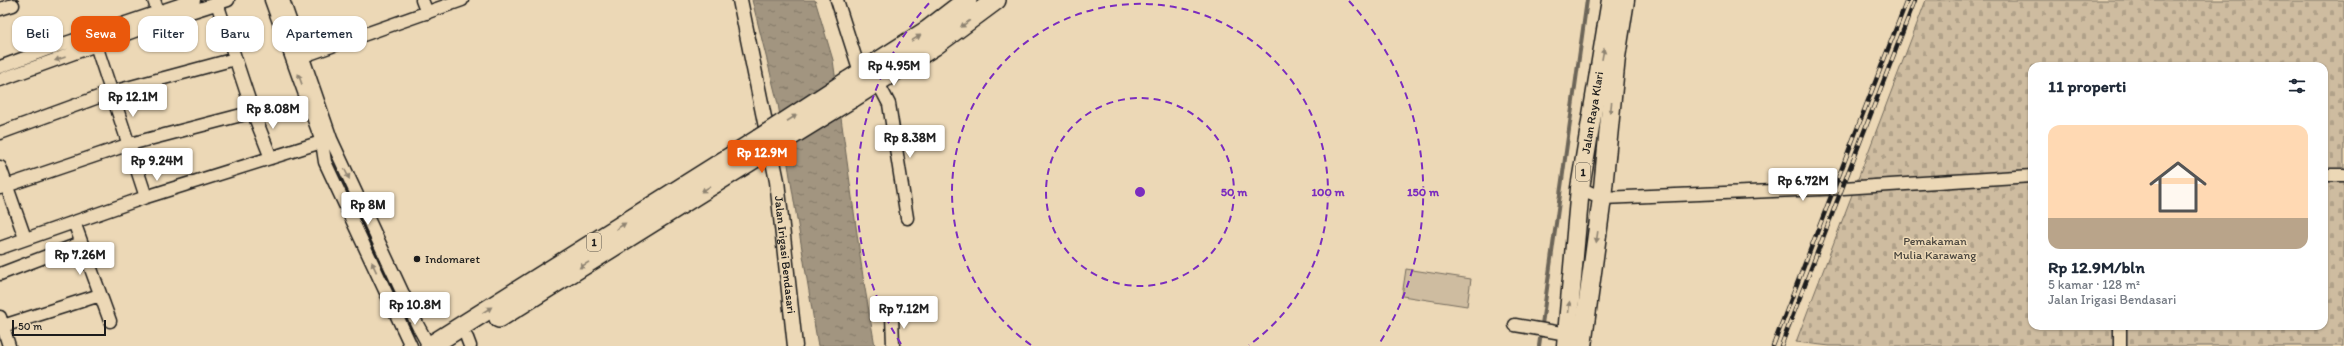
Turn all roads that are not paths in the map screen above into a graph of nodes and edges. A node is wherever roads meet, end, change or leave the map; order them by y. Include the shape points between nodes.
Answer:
1 (154, 0) edge
2 (194, 0) edge
3 (271, 0) edge
4 (283, 0) edge
5 (422, 0) edge
6 (462, 0) edge
7 (740, 0) edge
8 (838, 0) edge
9 (967, 0) edge
10 (996, 0) edge
11 (1611, 0) edge
12 (1625, 0) edge
13 (220, 1) edge
14 (14, 6) dead end
15 (0, 9) edge
16 (427, 13) junction
17 (160, 16) edge
18 (162, 16) edge
19 (164, 16) edge
20 (71, 42) edge
21 (79, 52) edge
22 (98, 52) edge
23 (298, 58) junction
24 (235, 60) junction
25 (0, 68) edge
26 (0, 80) edge
27 (877, 81) junction
28 (853, 84) junction
29 (112, 92) junction
30 (253, 112) junction
31 (0, 133) edge
32 (327, 141) junction
33 (130, 144) junction
34 (761, 146) junction
35 (271, 158) junction
36 (0, 167) edge
37 (2328, 175) edge
38 (2344, 175) edge
39 (2028, 176) edge
40 (3, 186) edge
41 (1580, 188) junction
42 (146, 197) junction
43 (1602, 198) junction
44 (907, 218) dead end
45 (74, 222) junction
46 (26, 238) junction
47 (81, 243) junction
48 (0, 248) edge
49 (0, 274) edge
50 (100, 295) junction
51 (892, 315) dead end
52 (2, 322) edge
53 (110, 322) dead end
54 (1515, 325) dead end
55 (2120, 330) edge
56 (1566, 340) edge
57 (464, 343) edge
58 (10, 346) edge
59 (411, 346) edge
60 (430, 346) edge
61 (794, 346) edge
62 (893, 346) edge
63 (1582, 346) edge
64 (2120, 346) edge

1 - 17 street
2 - 18 street
3 - 23 street
4 - 23 street
5 - 16 street
6 - 16 street
7 - 61 street, Jalan Irigasi Bendasari via 777,181
8 - 28 street
28 -> 9 highway, 1
10 -> 27 highway, 1 via 934,46
41 -> 11 main road, Jalan Raya Klari / 1
12 -> 43 main road, Jalan Raya Klari / 1 via 1616,57
13 - 19 street
13 - 24 street
14 - 15 street
16 - 23 street
20 - 25 street
21 -> 26 street
22 - 29 street
23 - 32 street
24 - 29 street
24 - 30 street
27 - 28 highway, 1
27 - 44 street via 889,104
28 - 34 highway, 1, bridge
29 - 31 street
29 - 33 street
30 - 33 street
30 - 35 street
32 - 35 street
59 -> 32 street via 325,162
32 -> 60 street
33 - 40 street
33 - 42 street
34 -> 57 highway, 1
60 -> 34 highway, 1
35 - 42 street
36 - 40 street
37 - 38 street
39 - 43 street
40 - 46 street
41 - 43 street
56 -> 41 main road, Jalan Raya Klari / 1
42 - 45 street
43 -> 63 main road, Jalan Raya Klari / 1
45 - 46 street
45 - 47 street
46 - 48 street
47 - 49 street
47 - 50 street
50 - 52 street
50 - 53 street
51 - 62 street
52 - 58 street
54 - 56 street via 1549,331
55 - 64 street

